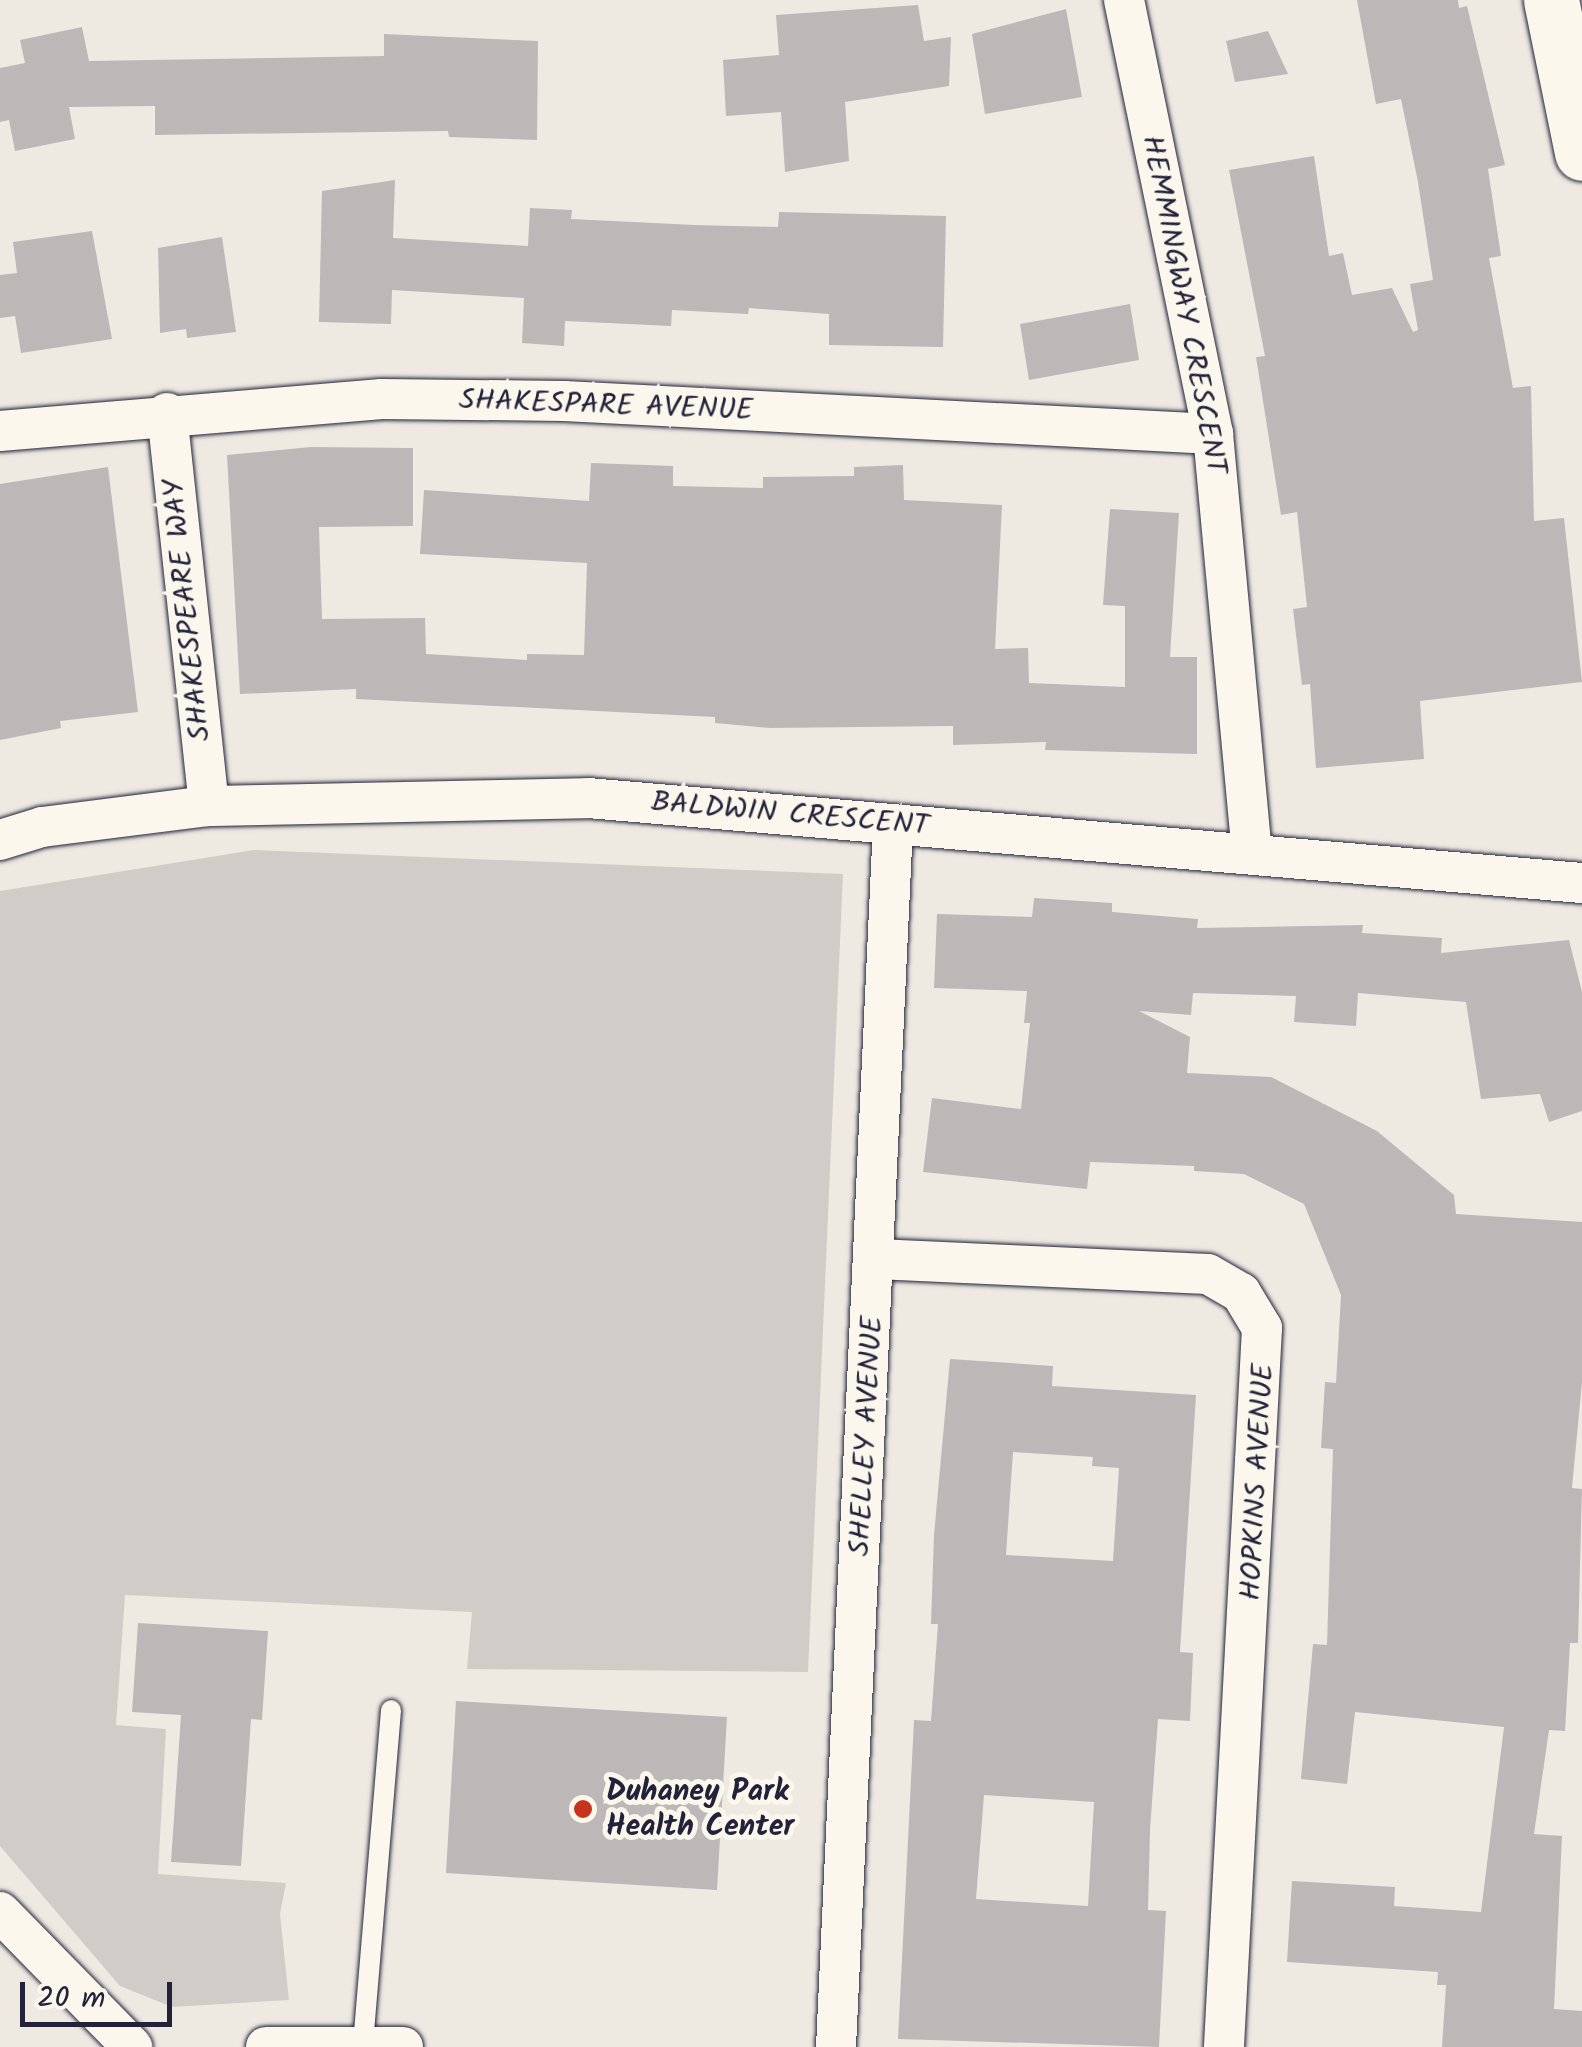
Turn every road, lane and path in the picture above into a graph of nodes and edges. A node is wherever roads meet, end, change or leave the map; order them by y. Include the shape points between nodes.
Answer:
1 (1124, 0) edge
2 (1551, 0) edge
3 (1582, 153) edge
4 (167, 413) junction
5 (0, 430) edge
6 (1213, 434) junction
7 (209, 806) junction
8 (893, 825) junction
9 (0, 840) edge
10 (1252, 852) junction
11 (1582, 883) edge
12 (876, 1259) junction
13 (392, 1710) dead end
14 (0, 1912) edge
15 (363, 2044) junction
16 (132, 2047) edge
17 (266, 2047) edge
18 (403, 2047) edge
19 (836, 2047) edge
20 (1224, 2047) edge

1 - 6 street, HEMMINGWAY CRESCENT
2 - 3 street
4 - 5 street, SHAKESPARE AVENUE
4 - 6 street, SHAKESPARE AVENUE via 382,399 564,401
4 - 7 street, SHAKESPEARE WAY
6 - 10 street, HEMMINGWAY CRESCENT
7 - 8 street, BALDWIN CRESCENT via 588,798
7 - 9 street, BALDWIN CRESCENT via 42,827
8 - 10 street, BALDWIN CRESCENT
8 - 12 street, SHELLEY AVENUE
10 - 11 street, BALDWIN CRESCENT
12 - 19 street, SHELLEY AVENUE
12 - 20 street, HOPKINS AVENUE via 1208,1274 1241,1293 1262,1328
13 - 15 lane
14 - 16 street
15 - 17 street
15 - 18 street

